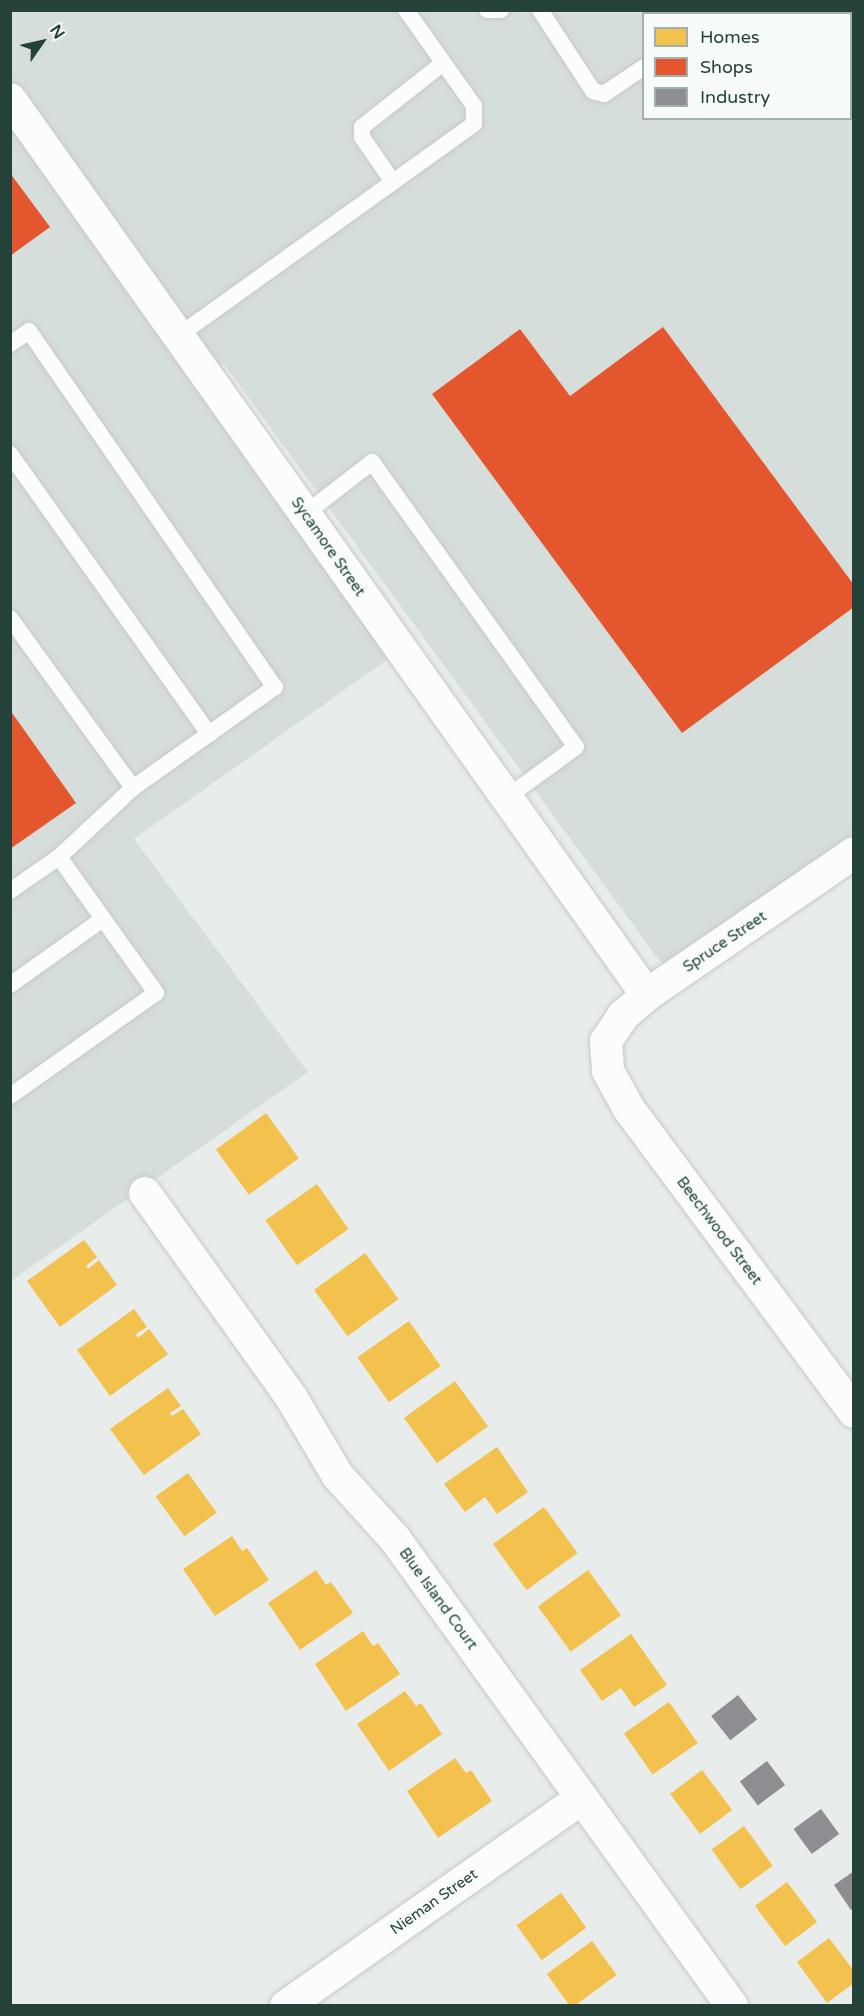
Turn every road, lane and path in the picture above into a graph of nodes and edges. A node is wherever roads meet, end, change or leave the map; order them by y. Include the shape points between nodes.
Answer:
1 (406, 10) edge
2 (487, 10) edge
3 (501, 10) edge
4 (540, 10) edge
5 (443, 63) junction
6 (642, 68) edge
7 (10, 99) edge
8 (393, 182) junction
9 (178, 336) junction
10 (10, 344) edge
11 (10, 454) edge
12 (304, 514) junction
13 (10, 618) edge
14 (210, 734) junction
15 (133, 789) junction
16 (506, 798) junction
17 (854, 854) edge
18 (59, 857) junction
19 (10, 891) edge
20 (103, 919) junction
21 (10, 985) edge
22 (646, 995) junction
23 (606, 1041) joint
24 (10, 1096) edge
25 (145, 1193) dead end
26 (854, 1412) edge
27 (582, 1798) junction
28 (286, 2006) edge
29 (732, 2006) edge

1 - 5 lane
2 - 3 lane
4 - 6 lane via 593,91 604,94
5 - 8 lane via 362,127 362,137
5 - 8 lane via 474,106 474,124
7 - 9 street, Sycamore Street
8 - 9 lane
9 - 12 street, Sycamore Street
10 - 14 lane via 29,332 275,687
11 - 14 lane
12 - 16 street, Sycamore Street
12 - 16 lane via 372,462 576,747
13 - 15 lane
14 - 15 lane
15 - 18 lane
16 - 22 street, Sycamore Street
17 - 22 street, Spruce Street
18 - 19 lane
18 - 20 lane
20 - 21 lane
20 - 24 lane via 156,993
22 - 23 street, Spruce Street via 623,1016
23 - 26 street, Beechwood Street via 608,1071 629,1109
25 - 27 street, Blue Island Court via 291,1396 338,1476 395,1539
27 - 28 street, Nieman Street
27 - 29 street, Blue Island Court

